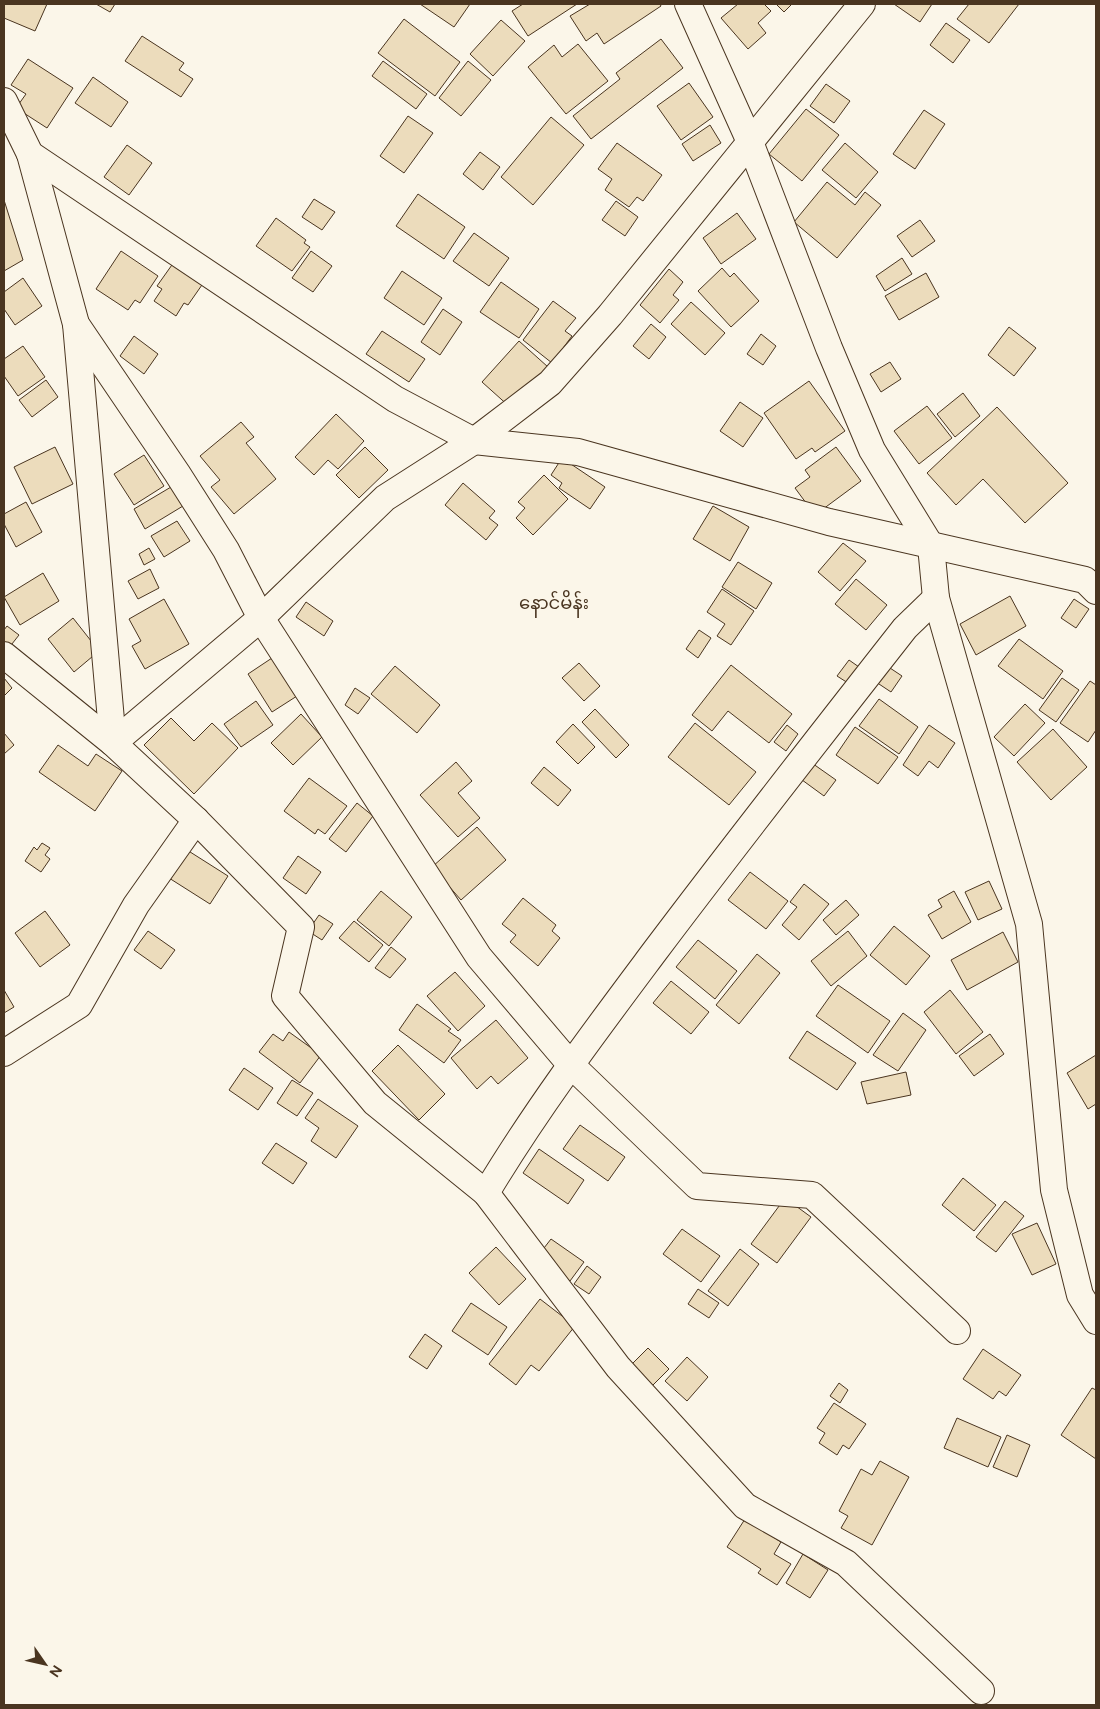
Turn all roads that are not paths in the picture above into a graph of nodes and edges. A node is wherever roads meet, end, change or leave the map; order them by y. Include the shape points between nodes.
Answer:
1 (688, 4) edge
2 (862, 4) edge
3 (4, 101) edge
4 (750, 142) junction
5 (30, 154) junction
6 (76, 324) junction
7 (474, 441) junction
8 (931, 546) junction
9 (1096, 591) edge
10 (936, 598) junction
11 (261, 618) junction
12 (4, 655) edge
13 (113, 743) junction
14 (196, 820) junction
15 (4, 1053) edge
16 (570, 1064) junction
17 (486, 1192) junction
18 (1096, 1322) edge
19 (956, 1331) dead end
20 (981, 1691) dead end

1 - 4 street
2 - 4 street
3 - 5 street
4 - 7 street via 610,315 550,383
4 - 8 street via 872,450
5 - 6 street
5 - 7 street via 395,399
6 - 11 street via 226,550
6 - 13 street
7 - 8 street via 578,452 829,522
7 - 11 street via 385,498
8 - 9 street via 1085,580
8 - 10 street
10 - 16 street via 905,628 736,842
10 - 18 street via 1028,924 1054,1190 1080,1295
11 - 13 street
11 - 16 street via 479,956
12 - 13 street
13 - 14 street
14 - 15 street via 136,905 79,1005
14 - 17 street via 301,927 285,996 375,1103
16 - 17 street
16 - 19 street via 697,1186 812,1195
17 - 20 street via 618,1367 745,1506 846,1563

